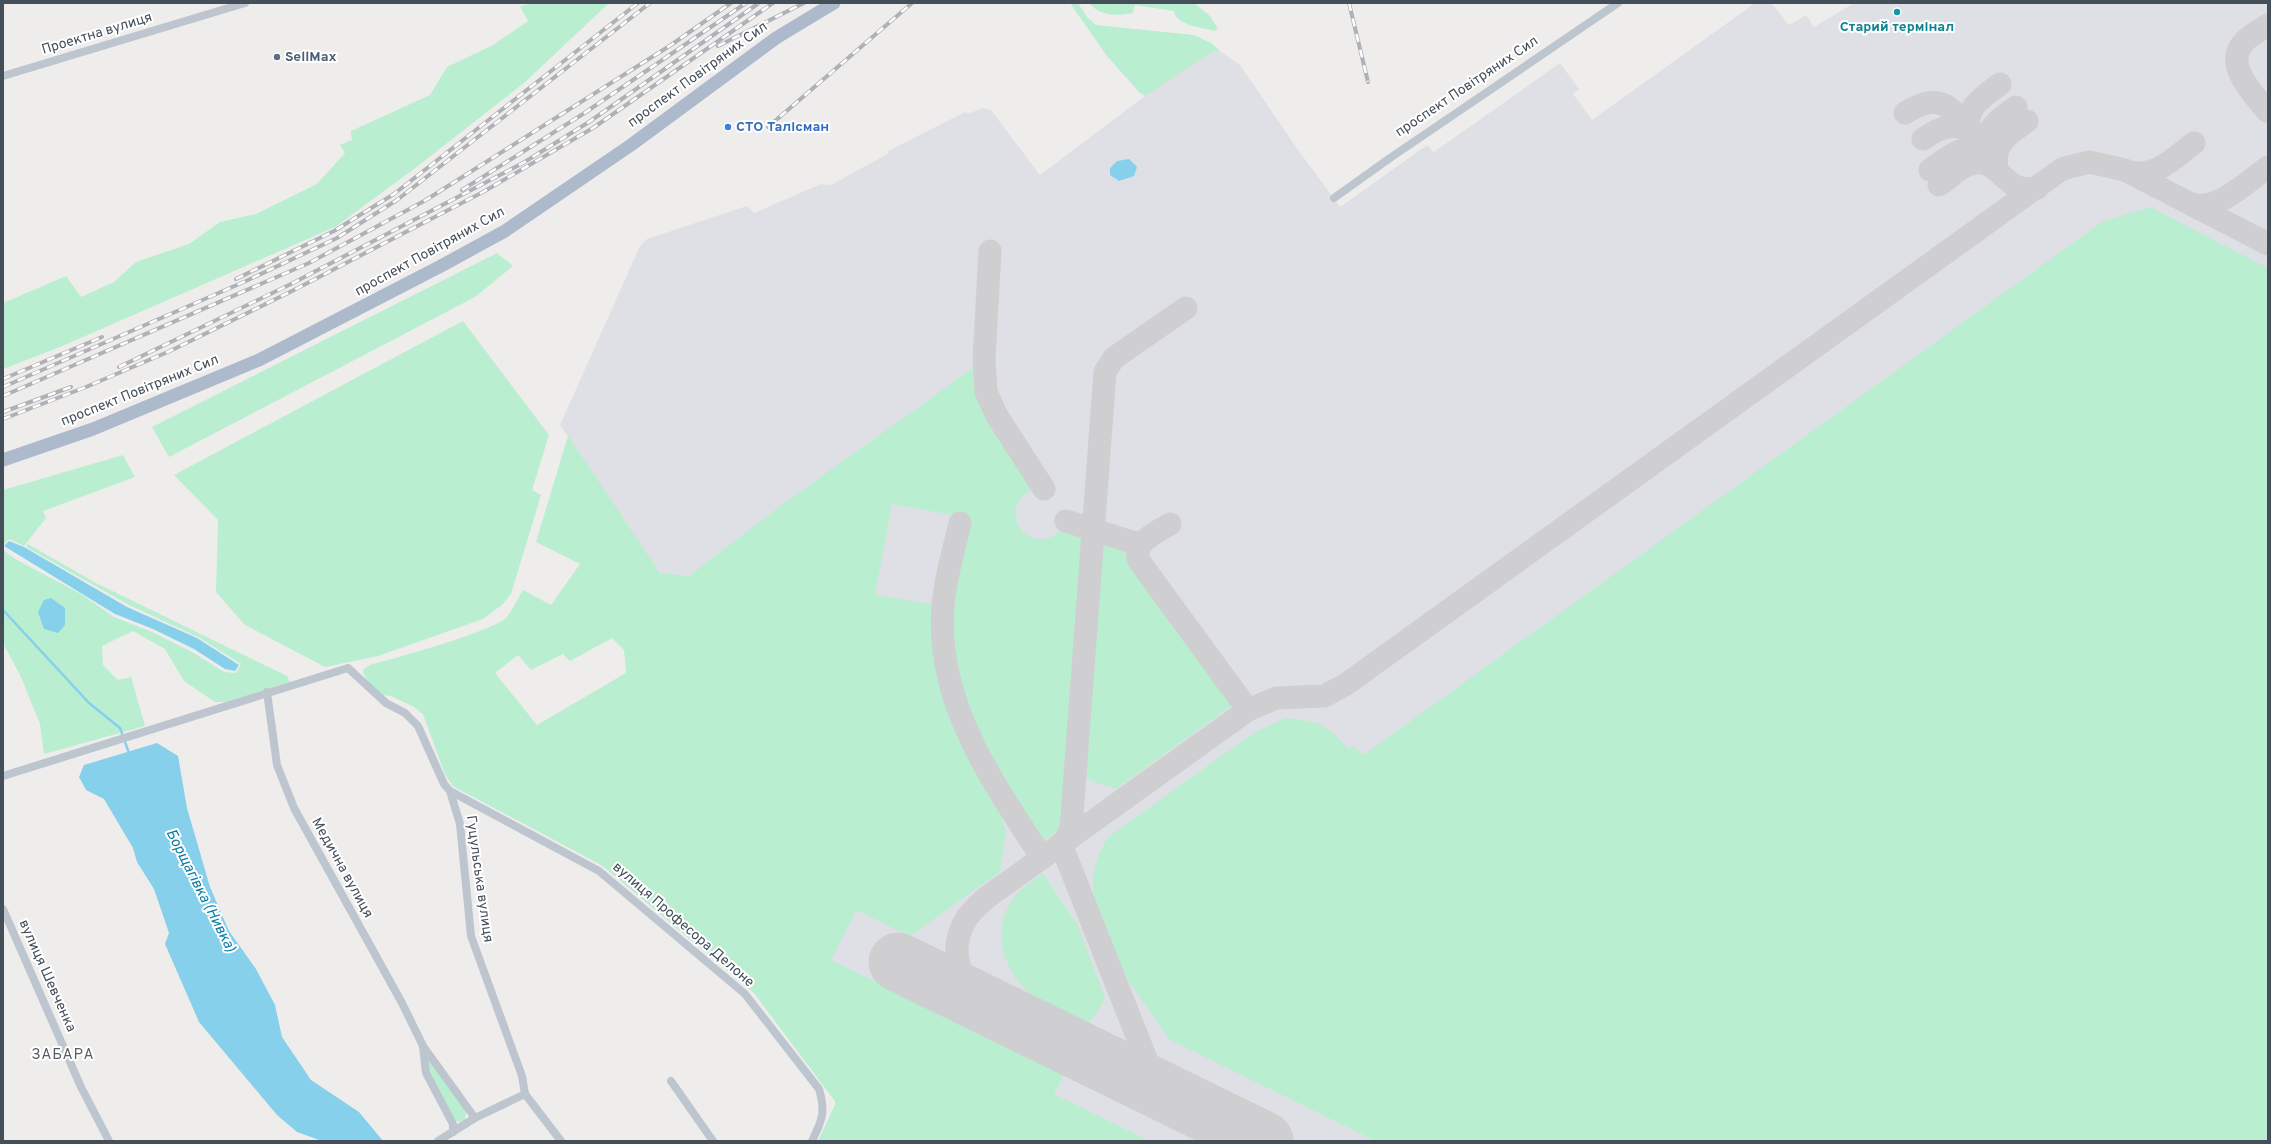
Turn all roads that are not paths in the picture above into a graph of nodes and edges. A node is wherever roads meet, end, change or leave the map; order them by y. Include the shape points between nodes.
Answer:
1 (245, 3) edge
2 (834, 3) edge
3 (1618, 3) edge
4 (3, 76) edge
5 (1334, 198) dead end
6 (3, 460) edge
7 (268, 692) junction
8 (3, 776) edge
9 (450, 791) junction
10 (3, 908) edge
11 (423, 1046) junction
12 (671, 1080) dead end
13 (525, 1094) junction
14 (475, 1118) junction
15 (453, 1132) junction
16 (109, 1141) edge
17 (438, 1141) edge
18 (560, 1141) edge
19 (713, 1141) edge
20 (812, 1141) edge

1 - 4 street, Проектна вулиця
2 - 6 main road, проспект Повітряних Сил via 776,38 630,145 505,231 447,263 259,360 93,429
3 - 5 street, проспект Повітряних Сил
7 - 8 street
7 - 9 street, Гуцульська вулиця via 348,668 386,703 413,719 444,784
7 - 11 street, Медична вулиця via 277,764 294,808 402,1003
9 - 13 street, Гуцульська вулиця via 460,824 471,936 522,1076
9 - 20 street, вулиця Професора Делоне via 599,871 744,994 819,1089 824,1105 823,1119
10 - 16 street, вулиця Шевченка via 81,1087
11 - 14 street, Медична вулиця
11 - 15 street, Медична вулиця via 426,1073 453,1124
12 - 19 street
13 - 14 street
13 - 18 street, Гуцульська вулиця
14 - 15 street
15 - 17 street

